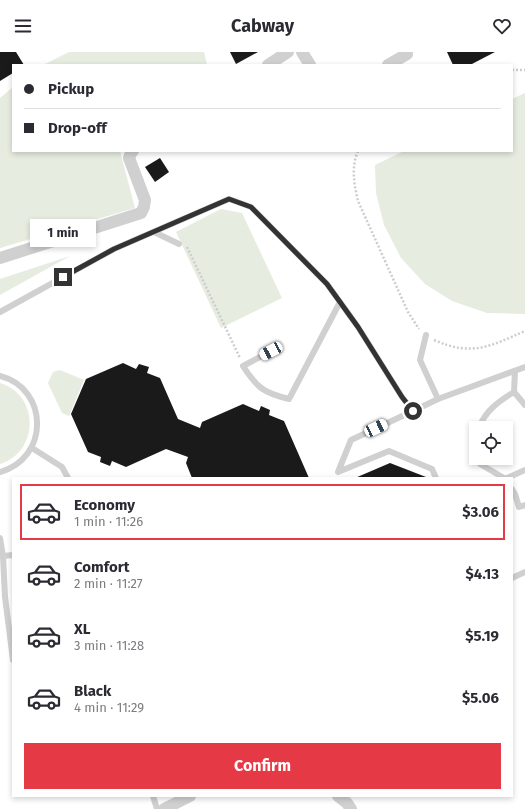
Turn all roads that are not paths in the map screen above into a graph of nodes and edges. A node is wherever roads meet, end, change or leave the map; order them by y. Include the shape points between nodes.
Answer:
1 (288, 52) edge
2 (302, 52) edge
3 (407, 52) edge
4 (270, 64) edge
5 (309, 64) edge
6 (390, 64) edge
7 (132, 152) edge
8 (154, 232) junction
9 (181, 242) road end
10 (0, 258) edge
11 (340, 302) junction
12 (0, 312) edge
13 (426, 335) road end
14 (271, 351) dead end
15 (525, 367) edge
16 (515, 371) junction
17 (0, 376) edge
18 (514, 392) junction
19 (438, 399) junction
20 (525, 405) edge
21 (413, 411) junction
22 (481, 421) edge
23 (32, 448) junction
24 (482, 465) edge
25 (525, 470) edge
26 (0, 472) edge
27 (67, 477) edge
28 (436, 477) edge
29 (503, 477) edge
30 (508, 477) edge
31 (513, 491) edge
32 (525, 505) edge
33 (0, 538) edge
34 (12, 555) edge
35 (3, 556) junction
36 (525, 572) edge
37 (513, 578) edge
38 (12, 652) edge
39 (153, 797) edge
40 (188, 797) edge
41 (339, 797) edge
42 (157, 809) edge
43 (164, 809) edge
44 (351, 809) edge

1 - 4 street
2 - 5 street
3 - 6 street
7 - 10 street via 129,155 131,165 145,200 141,213
8 - 9 lane
8 - 11 lane via 229,199 251,207 327,284
8 - 12 lane via 114,249
11 - 14 lane via 289,399 268,394 252,379 244,366
11 - 21 lane
13 - 19 lane via 420,360
15 - 16 lane
16 - 18 lane
16 - 19 lane
17 - 23 lane via 21,387 32,400 37,415 37,432
18 - 20 lane
18 - 22 lane via 492,408
19 - 21 lane
21 - 28 lane via 351,440 338,472 389,451 432,469
23 - 26 lane via 14,466
23 - 27 lane via 62,467
24 - 29 lane
25 - 30 lane
31 - 32 lane via 519,507
33 - 35 lane
34 - 35 lane
35 - 38 lane
36 - 37 lane
39 - 42 lane
40 - 43 street
41 - 44 street via 348,803

